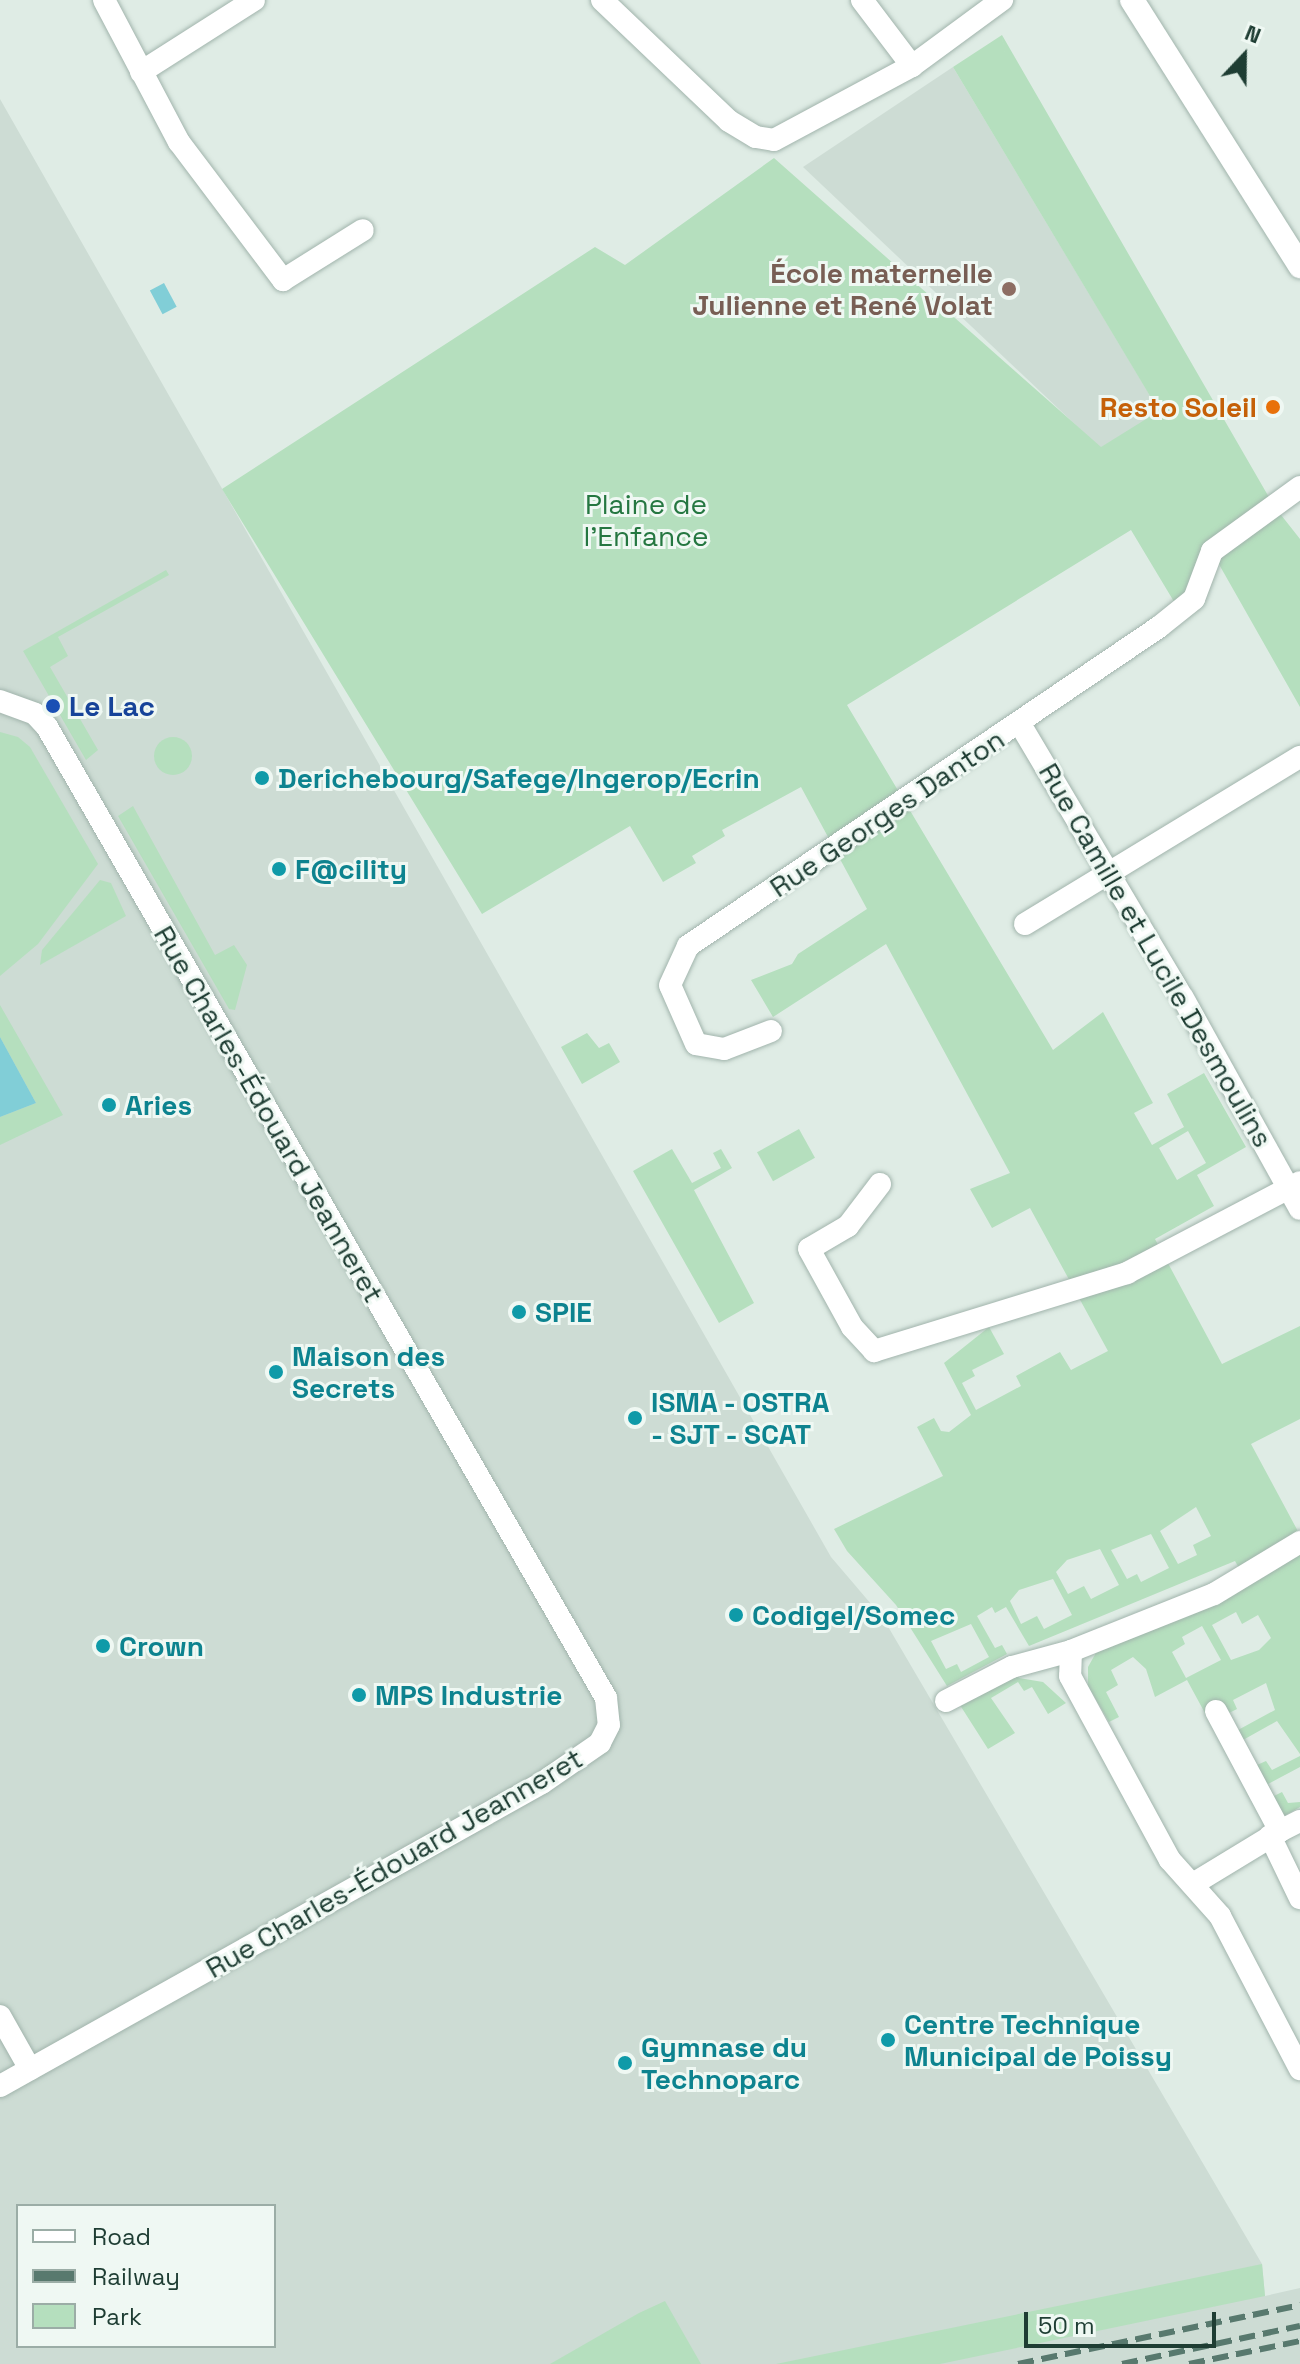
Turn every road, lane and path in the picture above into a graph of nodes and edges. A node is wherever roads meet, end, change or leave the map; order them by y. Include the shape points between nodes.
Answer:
1 (104, 0) edge
2 (254, 0) edge
3 (602, 0) edge
4 (862, 0) edge
5 (1002, 0) edge
6 (1132, 0) edge
7 (912, 66) junction
8 (141, 72) junction
9 (363, 230) dead end
10 (1300, 266) edge
11 (1300, 487) edge
12 (0, 701) edge
13 (1020, 724) junction
14 (1300, 757) edge
15 (1108, 871) junction
16 (1025, 924) dead end
17 (771, 1031) dead end
18 (880, 1184) dead end
19 (1295, 1184) edge
20 (1300, 1209) edge
21 (1300, 1542) edge
22 (1071, 1651) junction
23 (946, 1701) dead end
24 (1216, 1711) dead end
25 (1283, 1830) edge
26 (1193, 1884) junction
27 (1300, 1898) edge
28 (0, 2016) edge
29 (30, 2069) junction
30 (1300, 2069) edge
31 (0, 2086) edge

1 - 8 street
2 - 8 street
3 - 7 street via 729,121 766,139 783,136
4 - 7 street
5 - 7 street
6 - 10 street
8 - 9 street via 179,142 283,280
11 - 13 street, Rue Georges Danton via 1212,551 1194,599
12 - 29 street, Rue Charles-Édouard Jeanneret via 35,714 47,727 606,1698 609,1725 600,1743 542,1783
13 - 15 street, Rue Camille et Lucile Desmoulins
13 - 17 street, Rue Georges Danton via 688,946 670,985 696,1044 724,1049
14 - 15 street
15 - 16 street
15 - 19 street, Rue Camille et Lucile Desmoulins
18 - 19 street via 848,1226 809,1249 852,1327 874,1351 1127,1273
19 - 20 street, Rue Camille et Lucile Desmoulins
21 - 22 street via 1214,1594
22 - 23 street via 1012,1667
22 - 26 street via 1070,1676 1170,1860
24 - 25 street
25 - 26 street
25 - 27 street
26 - 30 street via 1220,1916
28 - 29 street
29 - 31 street, Rue Charles-Édouard Jeanneret

